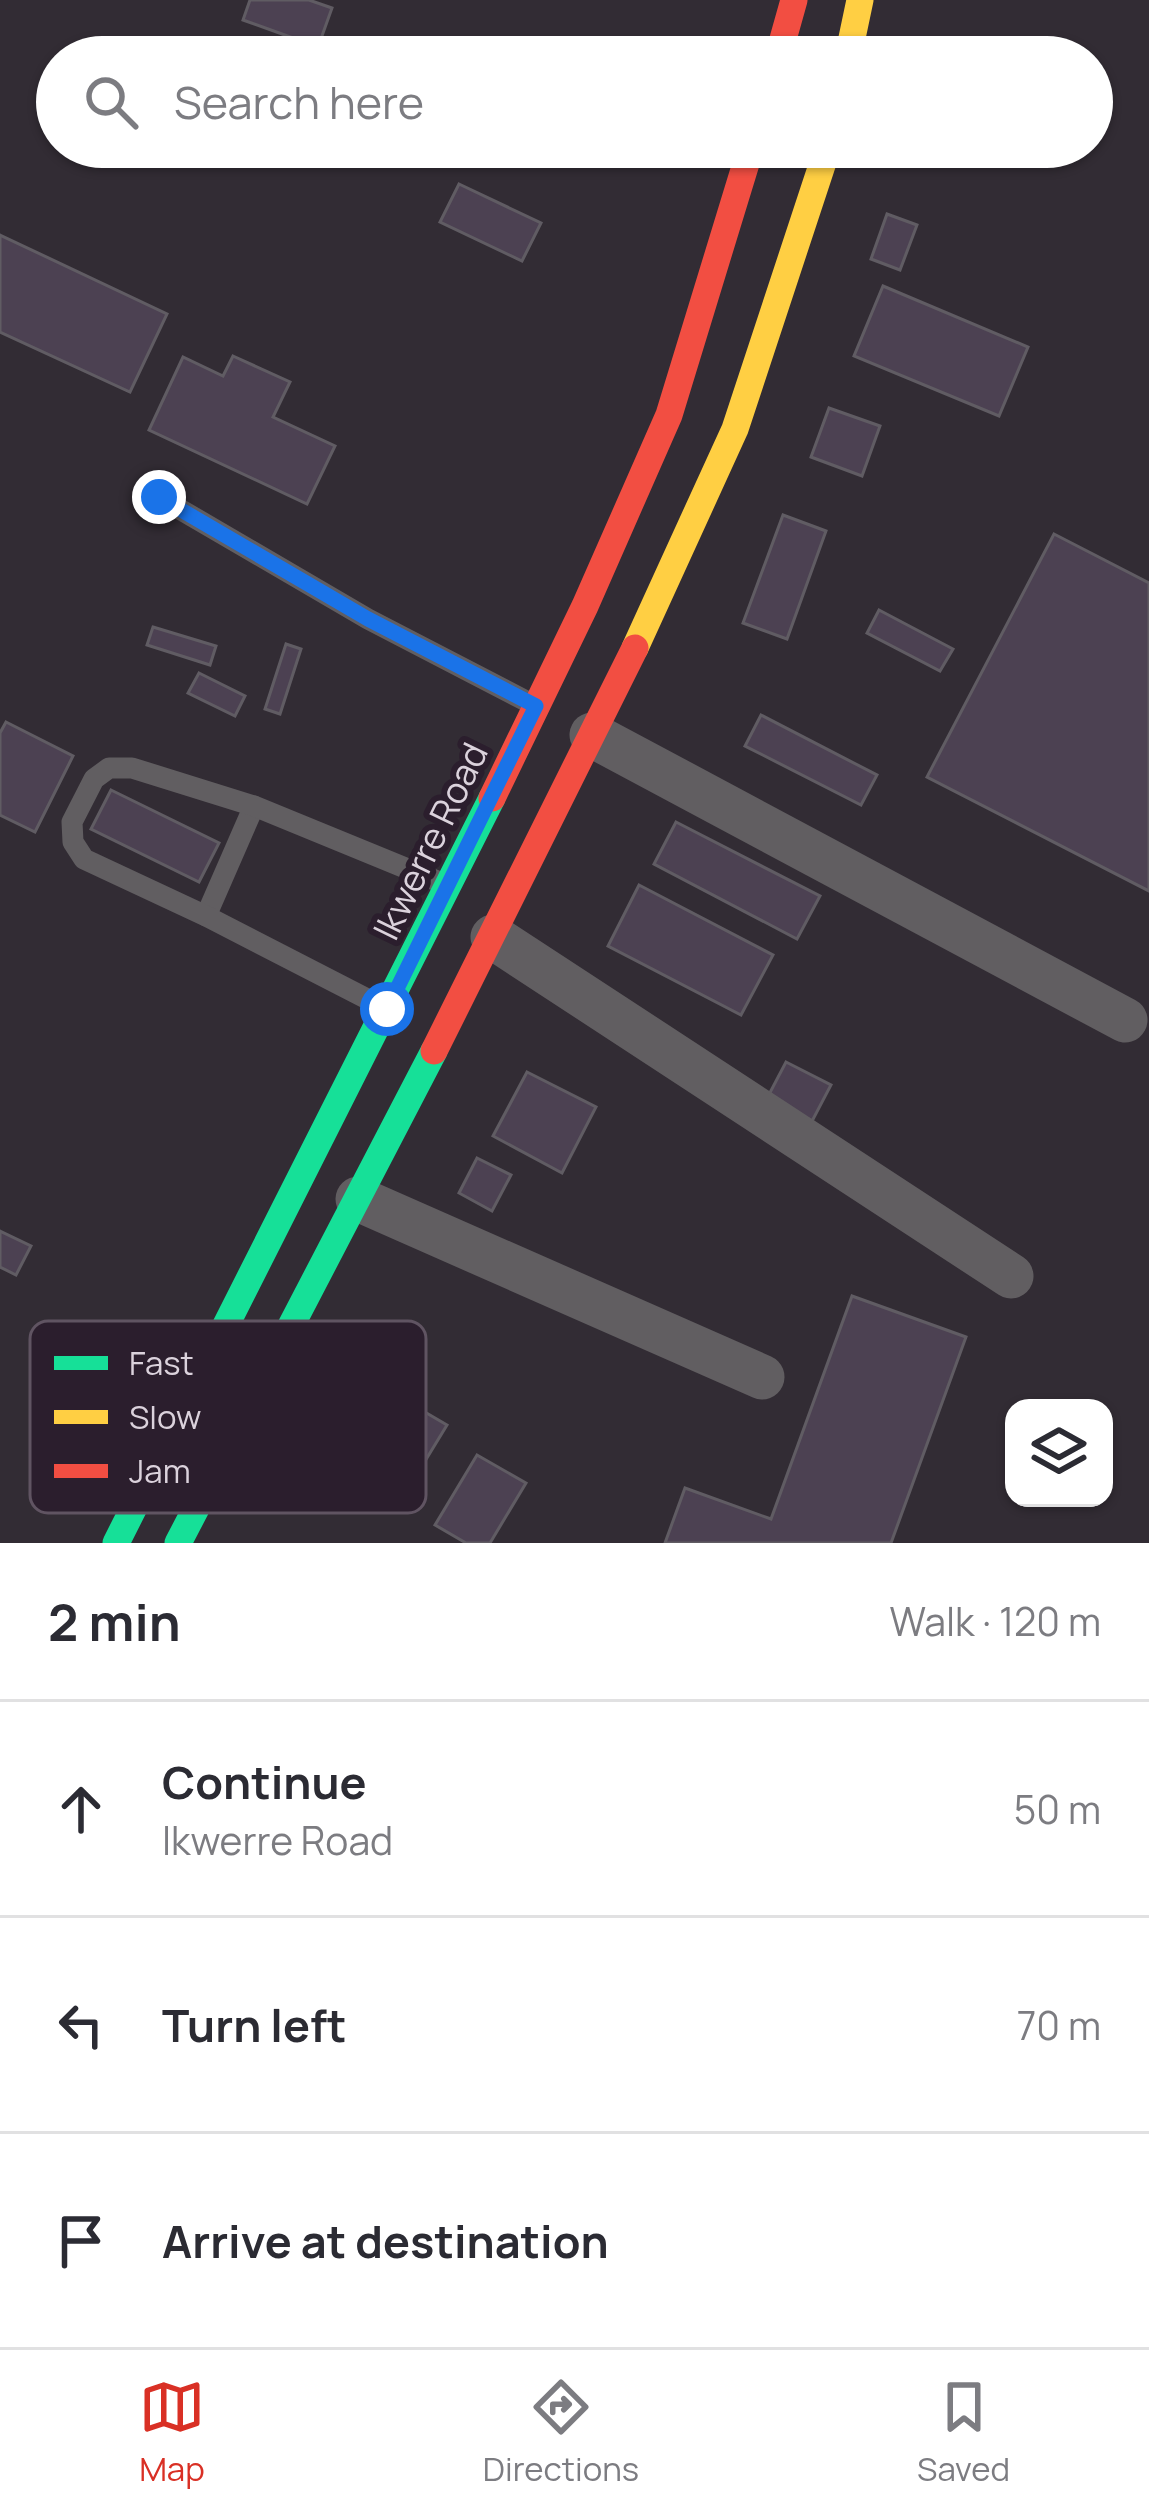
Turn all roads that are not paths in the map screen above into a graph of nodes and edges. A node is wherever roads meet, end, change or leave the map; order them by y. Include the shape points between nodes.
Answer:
1 (794, 0) edge
2 (860, 0) edge
3 (784, 36) edge
4 (852, 36) edge
5 (745, 168) edge
6 (821, 168) edge
7 (159, 497) dead end
8 (536, 706) junction
9 (592, 735) junction
10 (254, 806) junction
11 (448, 886) junction
12 (206, 916) junction
13 (493, 937) junction
14 (387, 1009) junction
15 (1125, 1020) dead end
16 (358, 1199) junction
17 (1011, 1276) dead end
18 (229, 1321) edge
19 (294, 1321) edge
20 (762, 1377) dead end
21 (131, 1513) edge
22 (194, 1513) edge
23 (116, 1543) edge
24 (178, 1543) edge

1 - 3 main road
2 - 4 main road
5 - 8 main road, Ikwerre Road via 669,415
6 - 9 main road via 735,429
7 - 8 lane
8 - 11 main road, Ikwerre Road
9 - 13 main road
9 - 15 street
10 - 11 lane
10 - 12 lane
10 - 12 lane via 109,768 94,779 72,822 84,859
11 - 14 main road, Ikwerre Road
12 - 14 lane
13 - 16 main road
13 - 17 street
14 - 18 main road, Ikwerre Road
16 - 19 main road
16 - 20 street
21 - 23 main road, Ikwerre Road
22 - 24 main road

